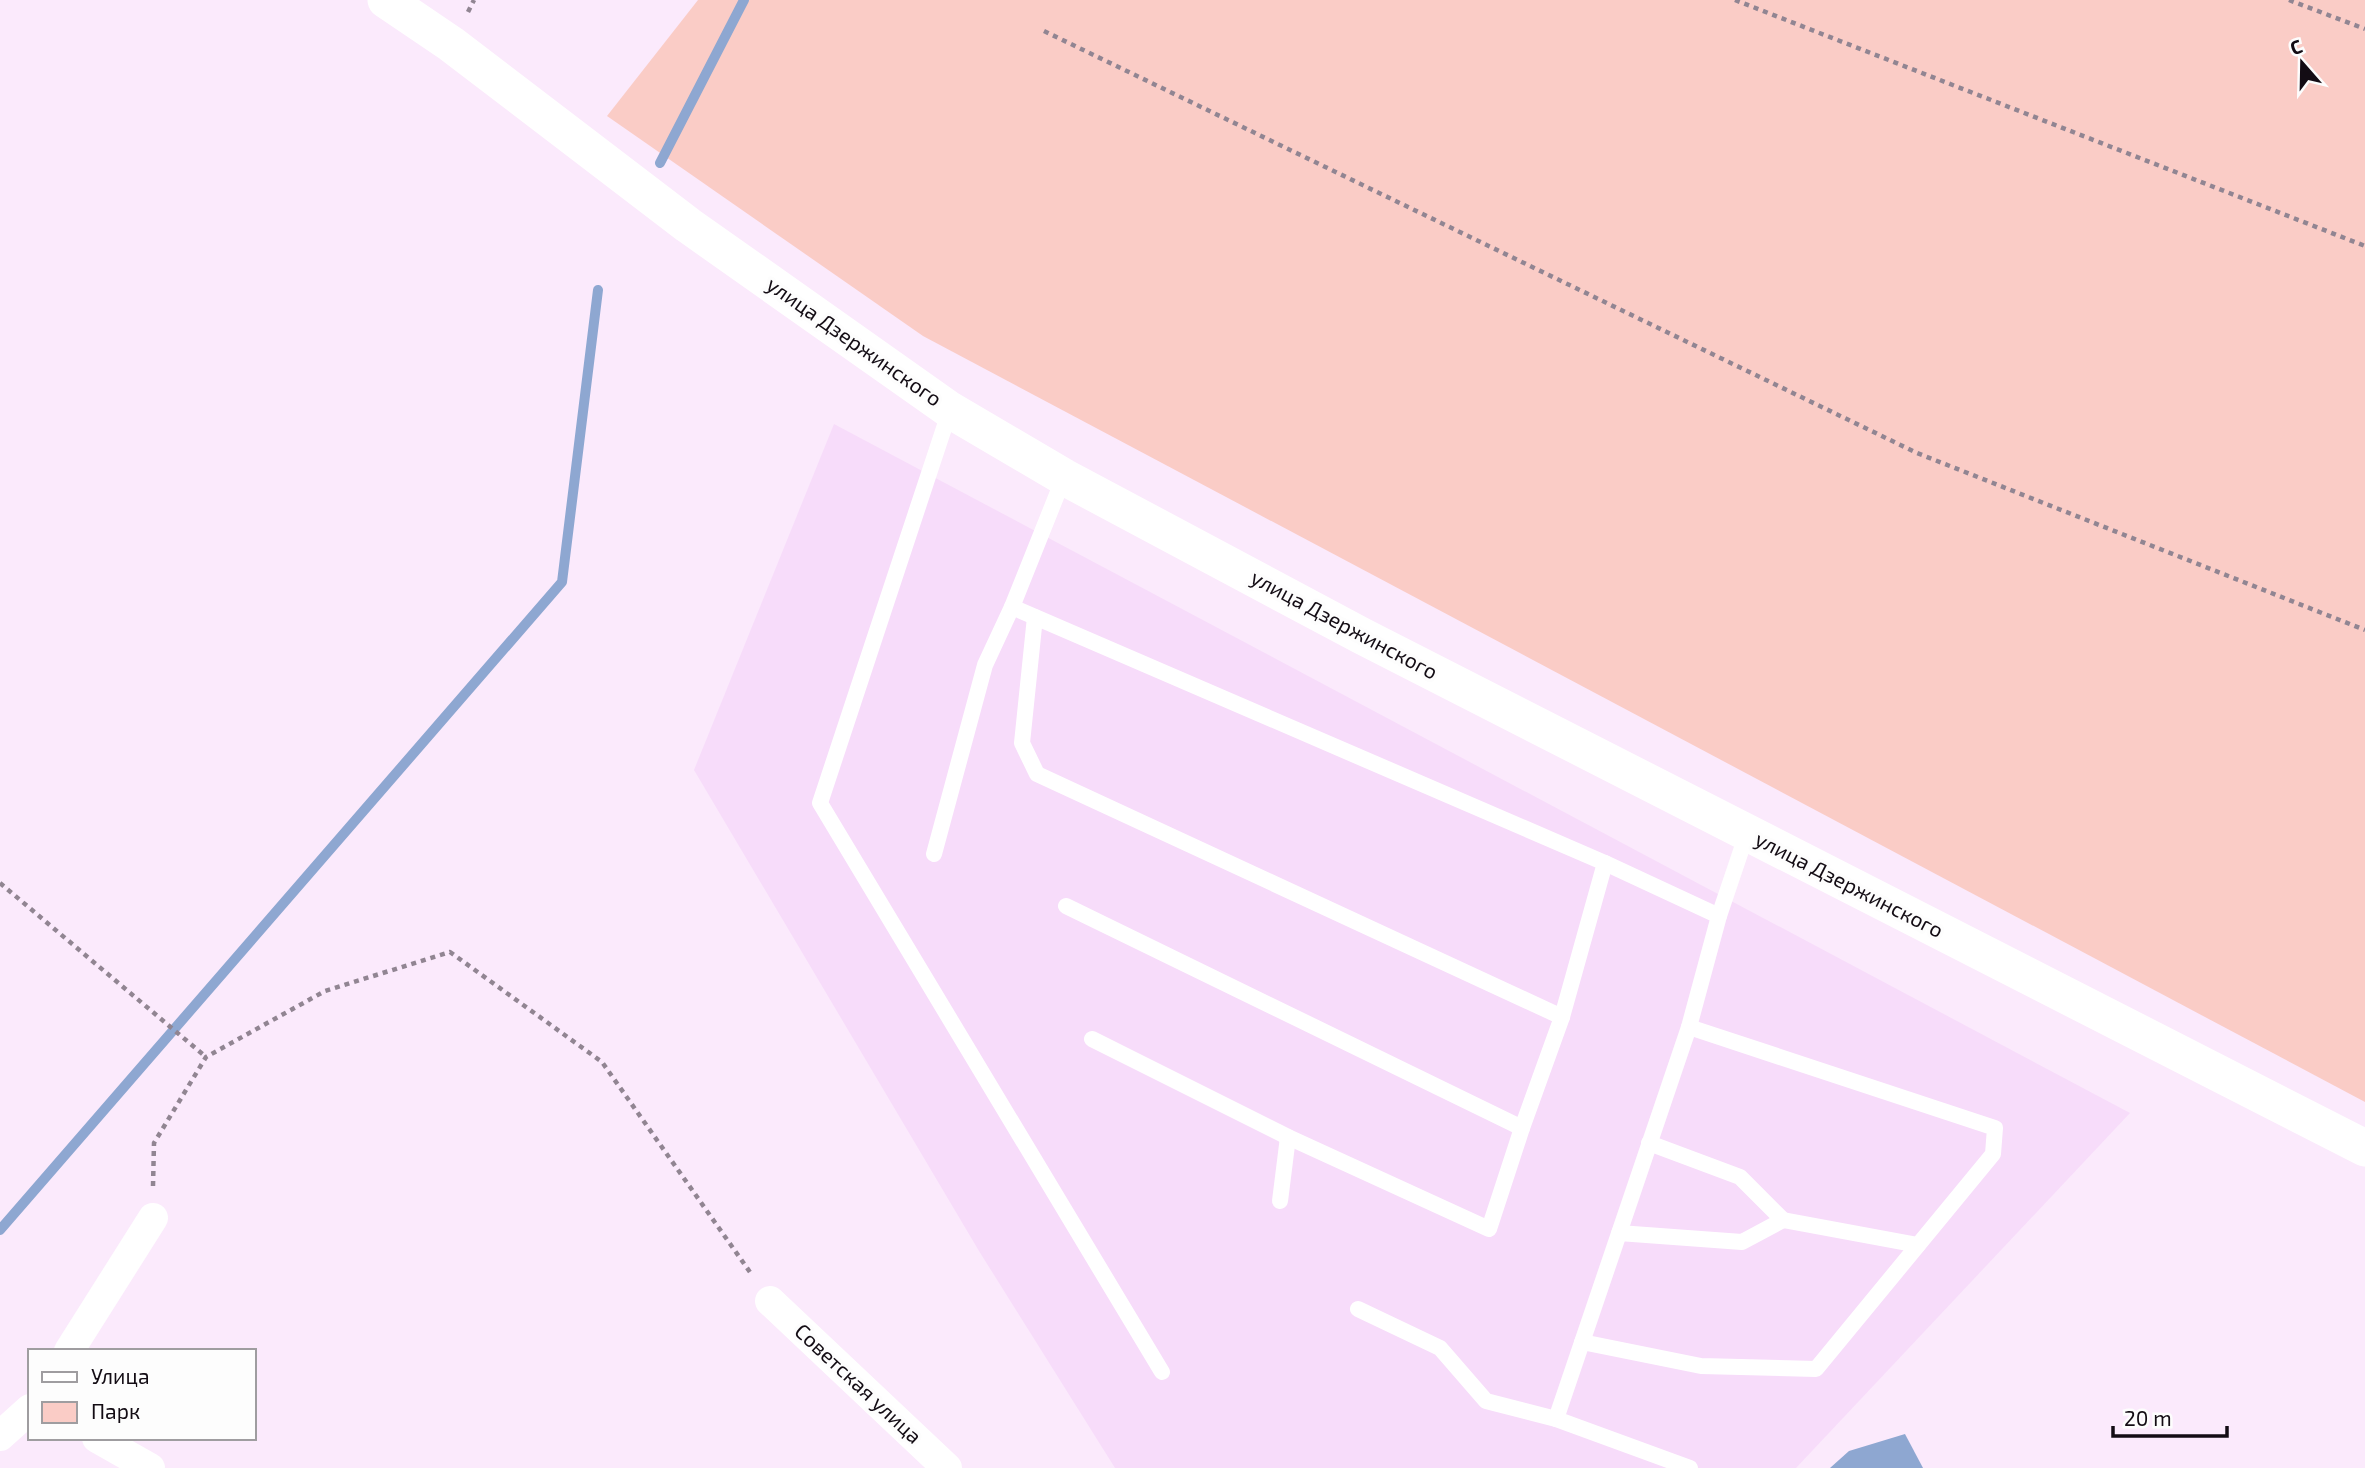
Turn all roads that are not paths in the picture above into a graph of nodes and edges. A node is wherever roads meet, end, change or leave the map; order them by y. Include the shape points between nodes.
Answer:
1 (386, 0) edge
2 (950, 410) junction
3 (1065, 477) junction
4 (1012, 607) junction
5 (1035, 617) junction
6 (1747, 833) junction
7 (934, 854) dead end
8 (1605, 863) junction
9 (1066, 906) dead end
10 (1719, 916) junction
11 (1562, 1017) junction
12 (1689, 1027) junction
13 (1092, 1039) dead end
14 (1522, 1128) junction
15 (1288, 1137) junction
16 (1649, 1143) junction
17 (2365, 1148) edge
18 (1280, 1201) dead end
19 (153, 1218) road end
20 (1783, 1220) junction
21 (1619, 1233) junction
22 (1918, 1245) junction
23 (770, 1301) road end
24 (1358, 1309) dead end
25 (1582, 1342) junction
26 (70, 1349) edge
27 (1161, 1372) dead end
28 (28, 1411) edge
29 (1556, 1419) junction
30 (0, 1436) edge
31 (101, 1440) edge
32 (150, 1468) edge
33 (947, 1468) edge
34 (1690, 1468) edge

1 - 2 street, улица Дзержинского via 451,44 688,225
2 - 3 street, улица Дзержинского
2 - 27 lane via 820,803
3 - 4 lane
3 - 6 street, улица Дзержинского via 1362,636
4 - 5 lane
4 - 7 lane via 985,665
5 - 8 lane
5 - 11 lane via 1023,743 1037,774
6 - 10 lane
6 - 17 street, улица Дзержинского
8 - 10 lane
8 - 11 lane
9 - 14 lane
10 - 12 lane
11 - 14 lane
12 - 16 lane
12 - 22 lane via 1995,1128 1993,1154
13 - 15 lane
14 - 15 lane via 1489,1229
15 - 18 lane
16 - 20 lane via 1740,1177
16 - 21 lane
19 - 26 street
20 - 21 lane via 1742,1242
20 - 22 lane
21 - 25 lane
22 - 25 lane via 1816,1369 1701,1366
23 - 33 street, Советская улица
24 - 29 lane via 1440,1348 1486,1401
25 - 29 lane
28 - 30 street
29 - 34 lane
31 - 32 street

